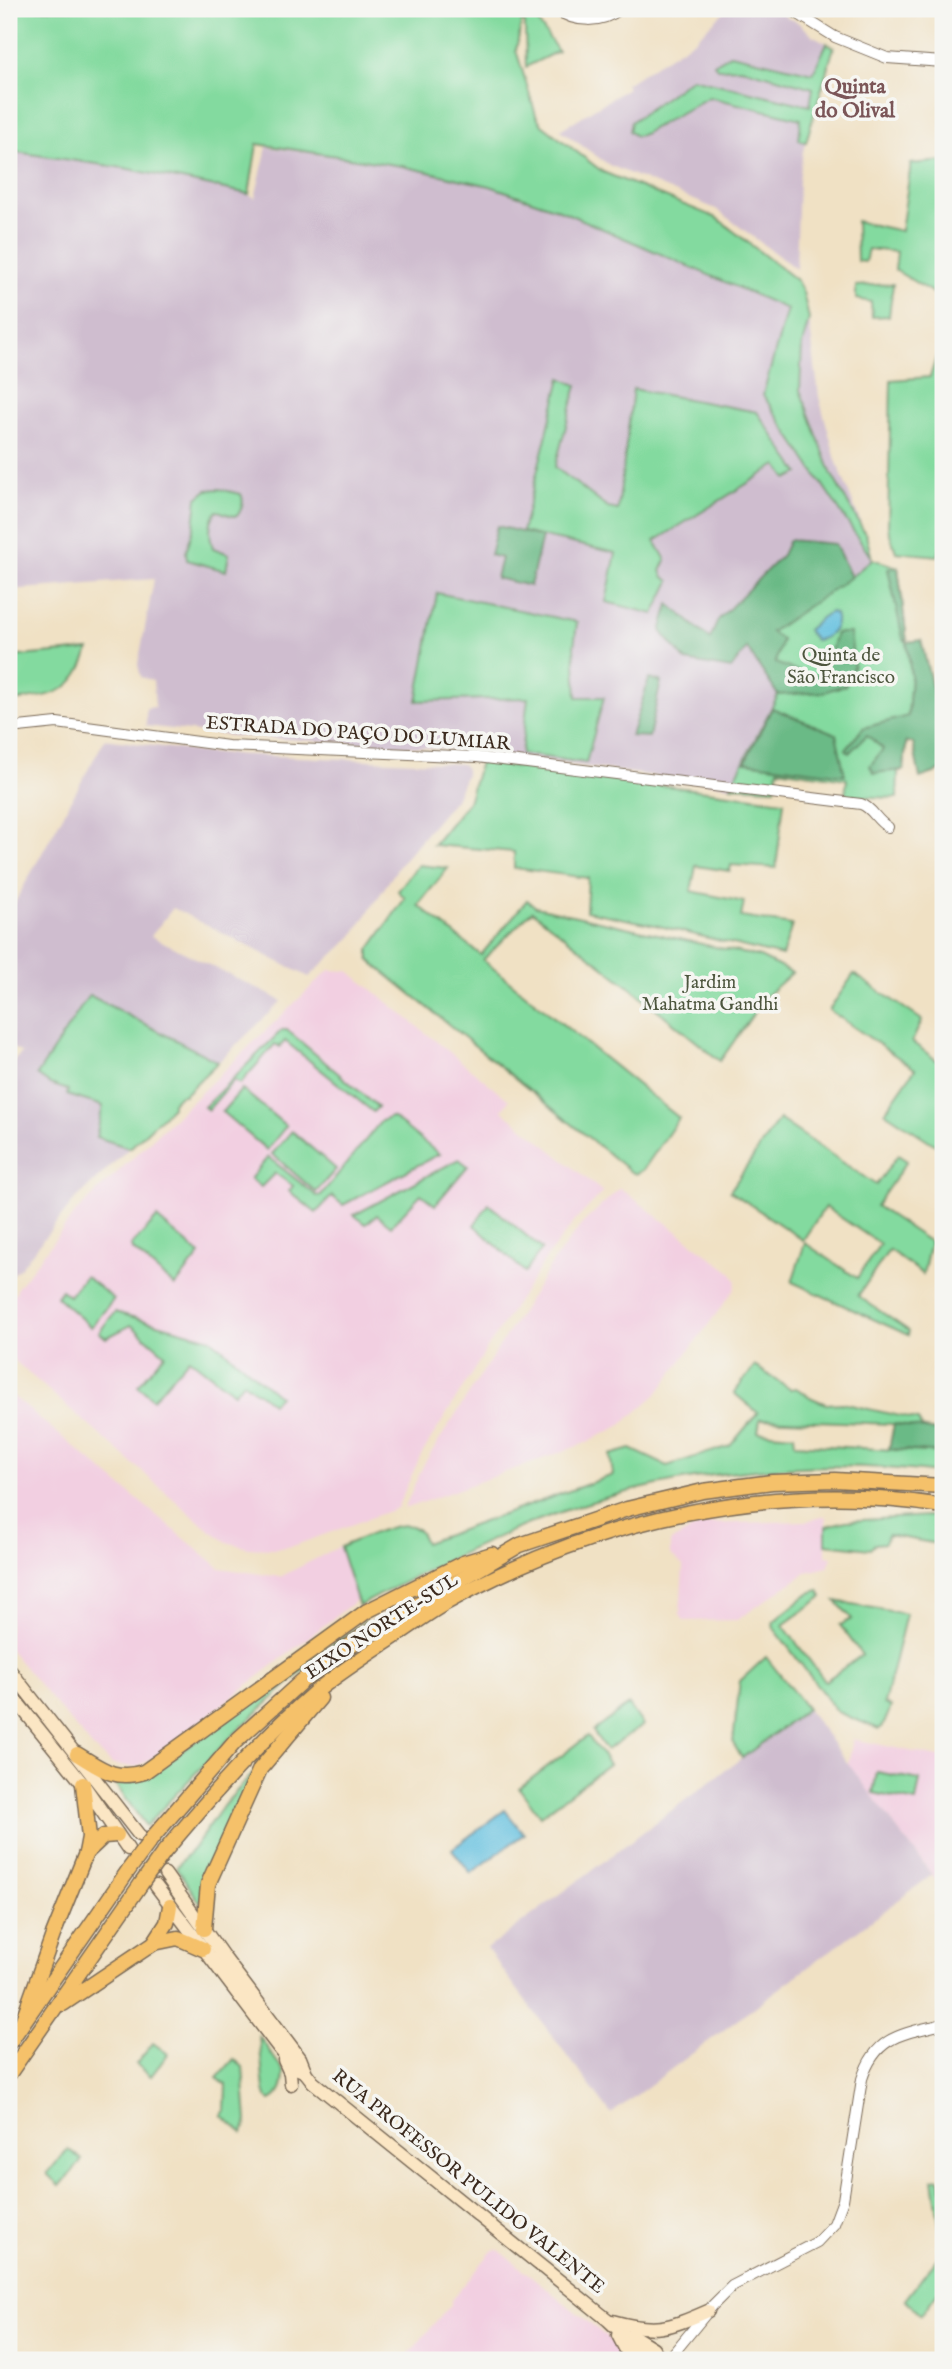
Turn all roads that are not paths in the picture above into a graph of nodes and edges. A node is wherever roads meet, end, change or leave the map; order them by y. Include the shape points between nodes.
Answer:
1 (555, 9) edge
2 (620, 9) edge
3 (790, 9) edge
4 (943, 62) edge
5 (9, 728) edge
6 (888, 827) dead end
7 (943, 1486) edge
8 (943, 1506) edge
9 (520, 1545) junction
10 (9, 1668) edge
11 (339, 1674) junction
12 (9, 1692) edge
13 (77, 1754) junction
14 (83, 1784) junction
15 (117, 1835) junction
16 (139, 1840) junction
17 (86, 1853) junction
18 (165, 1874) dead end
19 (149, 1885) junction
20 (173, 1886) junction
21 (170, 1906) junction
22 (204, 1929) junction
23 (154, 1942) junction
24 (203, 1949) junction
25 (55, 2008) junction
26 (943, 2024) edge
27 (21, 2025) junction
28 (9, 2043) edge
29 (278, 2047) junction
30 (306, 2073) junction
31 (9, 2074) edge
32 (291, 2084) dead end
33 (708, 2311) junction
34 (608, 2320) junction
35 (631, 2360) edge
36 (654, 2360) edge
37 (660, 2360) edge
38 (668, 2360) edge

1 - 2 street via 582,20
3 - 4 street via 835,37 887,58
5 - 6 street, ESTRADA DO PAÇO DO LUMIAR via 57,723 228,746 477,757 861,804
7 - 9 highway, EIXO NORTE-SUL via 835,1480 703,1491 627,1508
8 - 11 highway, EIXO NORTE-SUL via 906,1500 775,1499 632,1525 530,1561 443,1605
9 - 13 highway via 463,1563 368,1611 145,1772 128,1777 107,1772
9 - 16 highway, EIXO NORTE-SUL via 362,1637 302,1681
10 - 13 main road
11 - 19 highway, EIXO NORTE-SUL, bridge via 248,1754 164,1852
11 - 22 highway via 260,1769 208,1884
12 - 14 main road
13 - 16 main road
14 - 15 main road
14 - 17 highway via 89,1837
15 - 16 main road
15 - 17 highway via 104,1836
16 - 27 highway, EIXO NORTE-SUL, bridge via 130,1868
17 - 27 highway
18 - 20 main road
19 - 21 main road
19 - 25 highway, EIXO NORTE-SUL
20 - 21 main road
20 - 22 main road
21 - 23 highway
21 - 24 main road
22 - 30 main road via 300,2058
23 - 24 highway via 178,1938
23 - 25 highway
24 - 29 main road
25 - 31 highway, EIXO NORTE-SUL
26 - 33 street via 892,2037 866,2066 843,2200 834,2224 817,2242 732,2286
27 - 28 highway, EIXO NORTE-SUL
29 - 30 main road, RUA PROFESSOR PULIDO VALENTE
29 - 32 main road
30 - 34 main road, RUA PROFESSOR PULIDO VALENTE
33 - 34 main road via 669,2328 646,2329
33 - 38 street
34 - 35 main road
34 - 36 main road, RUA PROFESSOR PULIDO VALENTE
34 - 37 main road, RUA PROFESSOR PULIDO VALENTE via 653,2348

